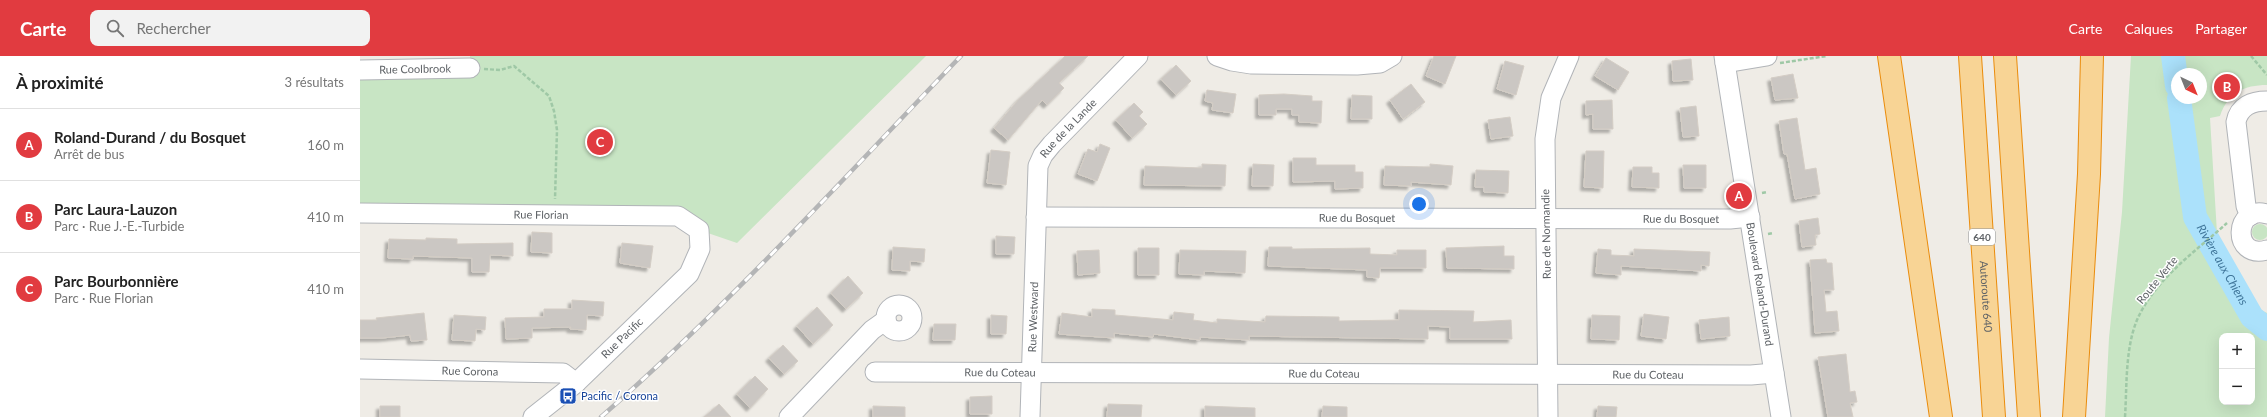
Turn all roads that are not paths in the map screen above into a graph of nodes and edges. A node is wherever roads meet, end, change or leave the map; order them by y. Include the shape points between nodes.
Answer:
1 (1138, 56) edge
2 (1217, 56) edge
3 (1392, 56) edge
4 (1569, 56) edge
5 (1889, 56) edge
6 (1970, 56) edge
7 (2005, 56) edge
8 (2092, 56) edge
9 (1772, 58) edge
10 (1725, 60) edge
11 (470, 68) road end
12 (360, 70) edge
13 (2267, 101) edge
14 (360, 213) edge
15 (2258, 215) edge
16 (1036, 217) junction
17 (1750, 217) junction
18 (1546, 218) junction
19 (700, 249) joint
20 (2267, 250) edge
21 (886, 320) dead end
22 (360, 369) edge
23 (874, 372) dead end
24 (1030, 372) junction
25 (1774, 373) junction
26 (1547, 375) junction
27 (576, 383) junction
28 (533, 417) edge
29 (788, 417) edge
30 (1030, 417) edge
31 (1548, 417) edge
32 (1781, 417) edge
33 (1942, 417) edge
34 (1994, 417) edge
35 (2028, 417) edge
36 (2074, 417) edge

1 - 16 street, Rue de la Lande via 1043,155 1038,172
2 - 3 street via 1251,64 1357,65 1380,63
4 - 18 street, Rue de Normandie via 1555,85 1547,119
5 - 33 highway
6 - 34 highway, Autoroute 640 / 640
7 - 35 highway
8 - 36 highway via 2088,187
9 - 10 street
10 - 17 street, Boulevard Roland-Durand
11 - 12 street, Rue Coolbrook
13 - 15 street via 2247,105 2238,114 2236,122 2246,206
14 - 19 street, Rue Florian via 678,216 700,230
15 - 20 street via 2241,228 2243,242 2255,251
16 - 18 street, Rue du Bosquet
16 - 24 street, Rue Westward
17 - 18 street, Rue du Bosquet
17 - 25 street, Boulevard Roland-Durand
18 - 26 street, Rue de Normandie
19 - 27 street, Rue Pacific via 689,274
21 - 29 street via 872,330
22 - 27 street, Rue Corona via 563,373
23 - 24 street, Rue du Coteau
24 - 26 street, Rue du Coteau
24 - 30 street, Rue Westward
25 - 26 street, Rue du Coteau
25 - 32 street, Boulevard Roland-Durand
26 - 31 street, Rue de Normandie
27 - 28 street, Rue Pacific

